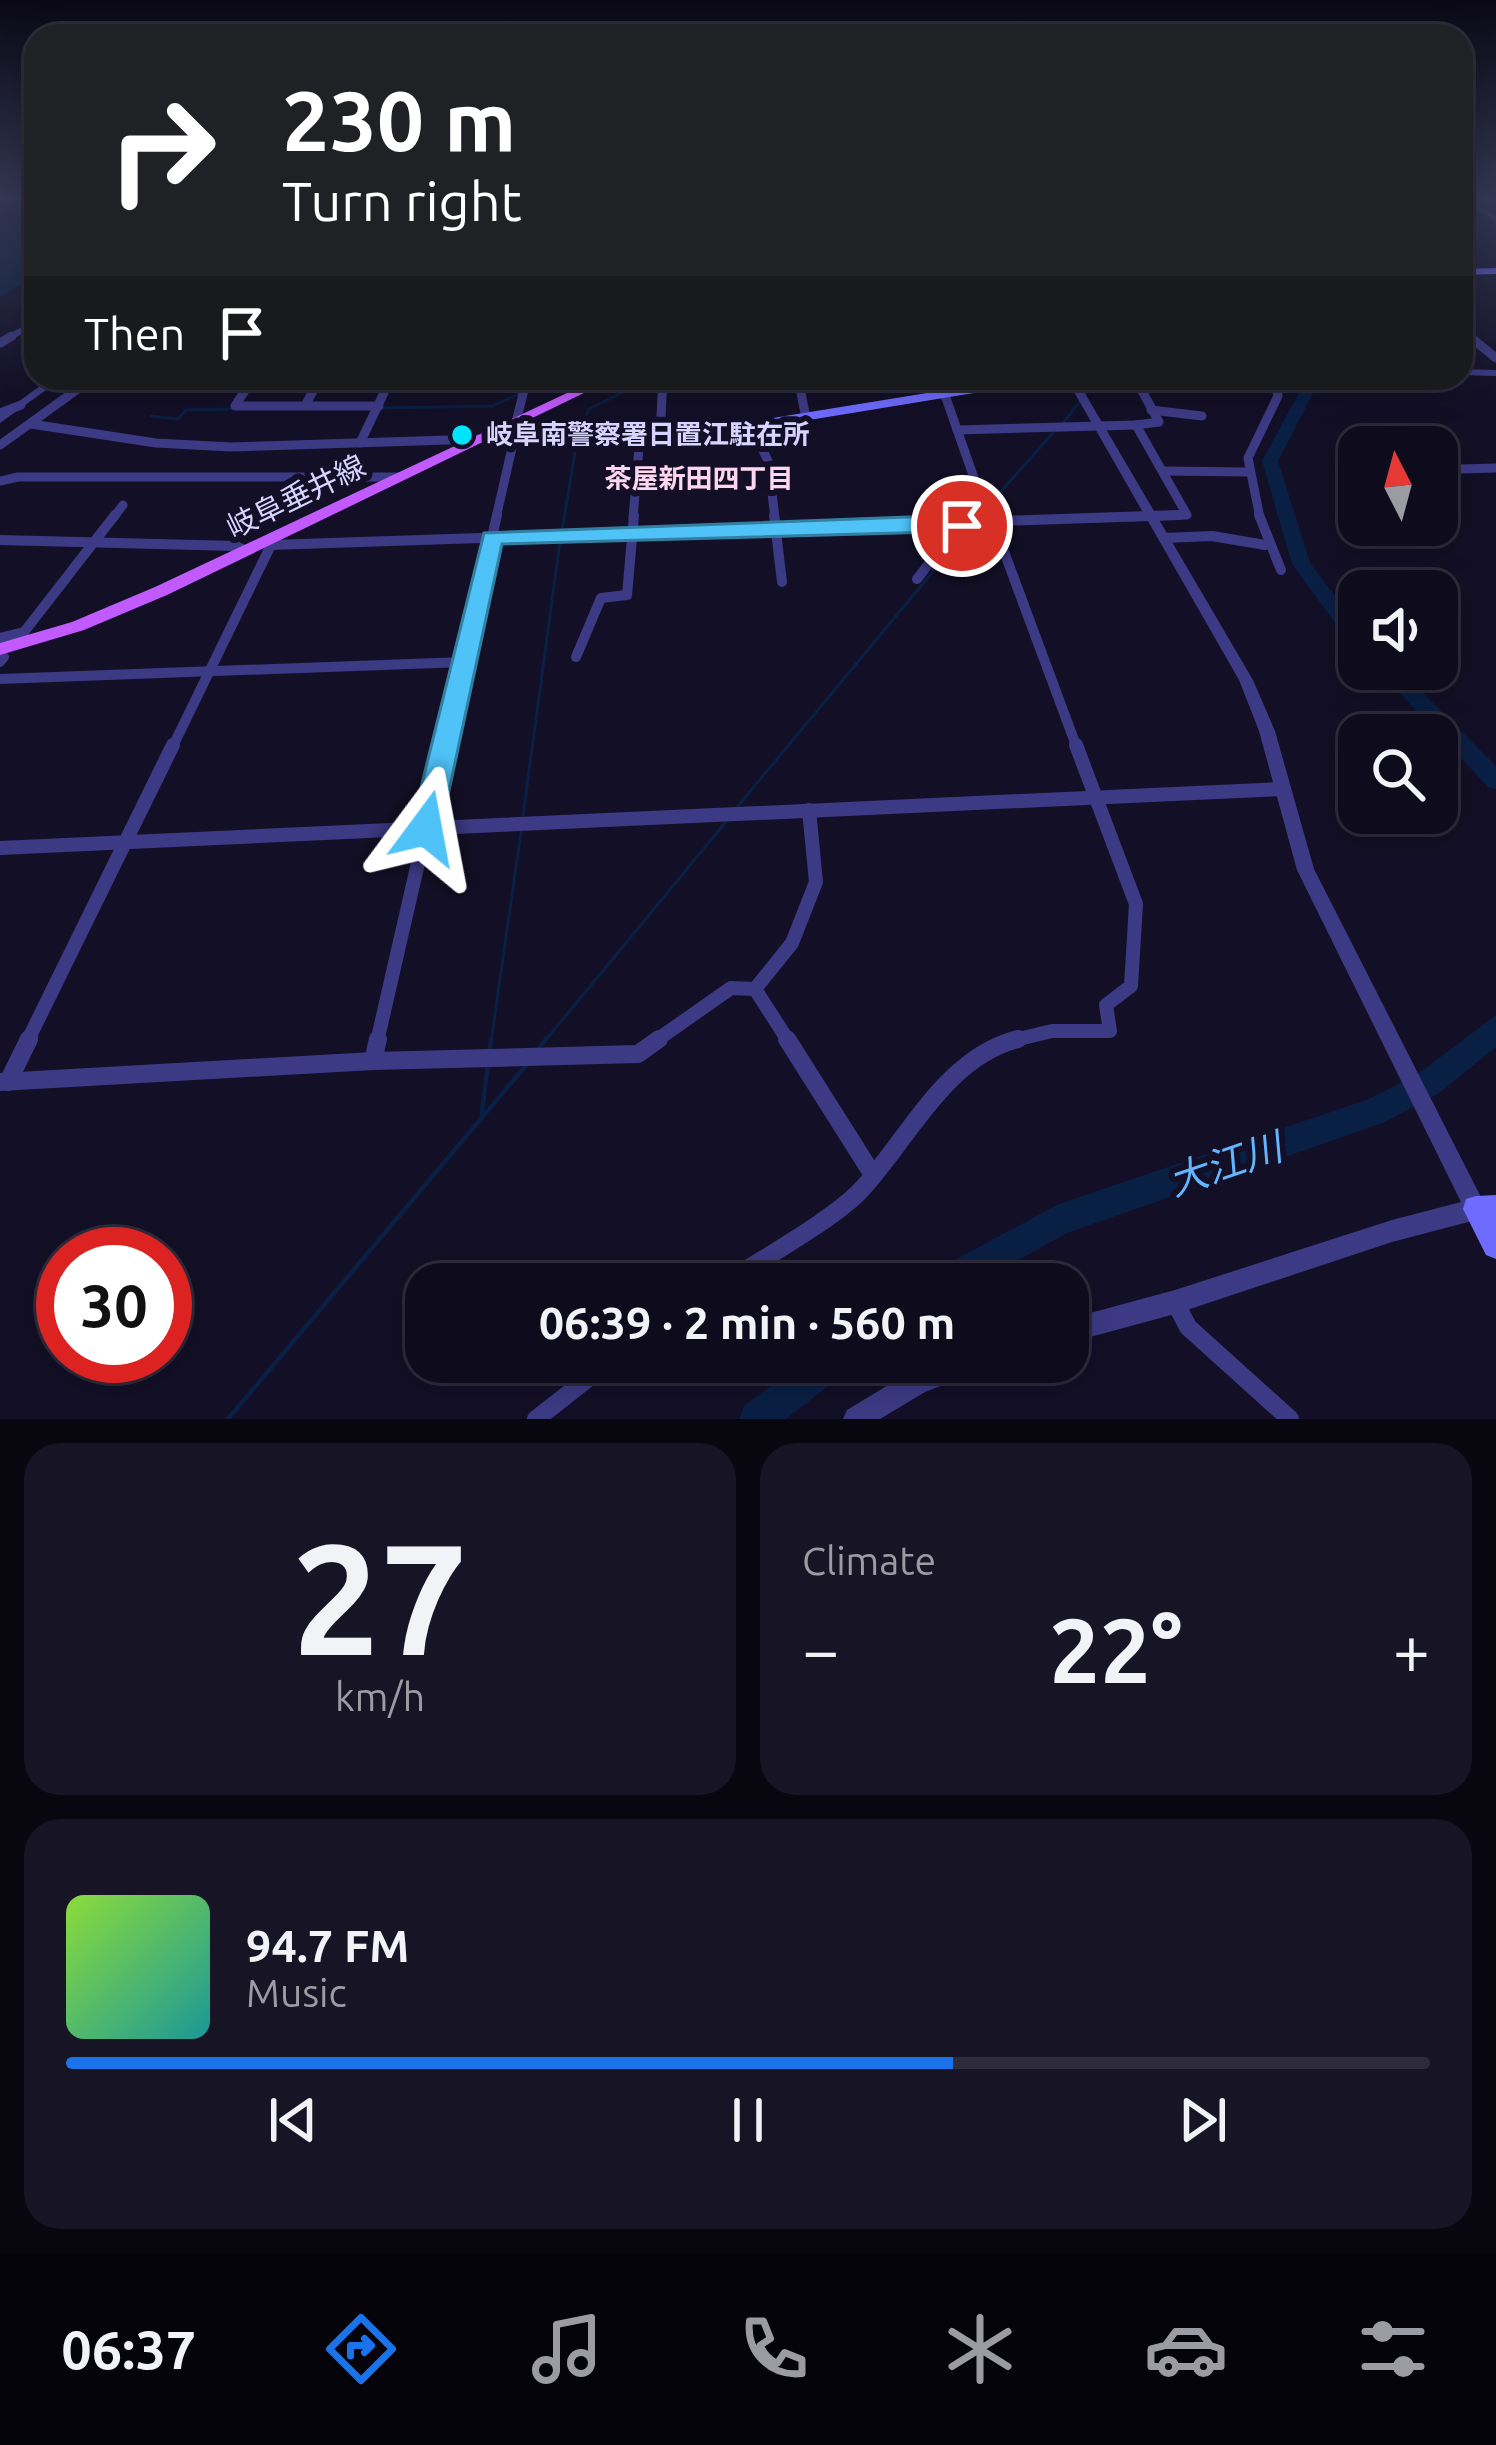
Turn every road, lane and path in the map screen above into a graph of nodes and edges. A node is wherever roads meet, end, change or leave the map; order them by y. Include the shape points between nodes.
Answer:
1 (41, 390) edge
2 (76, 390) edge
3 (245, 390) edge
4 (314, 390) edge
5 (386, 390) edge
6 (524, 390) edge
7 (587, 390) edge
8 (663, 390) edge
9 (800, 390) edge
10 (940, 390) edge
11 (972, 390) edge
12 (1078, 390) edge
13 (1138, 390) edge
14 (1277, 390) edge
15 (943, 395) junction
16 (306, 404) junction
17 (379, 406) junction
18 (1151, 410) junction
19 (1202, 416) dead end
20 (0, 417) edge
21 (806, 418) junction
22 (31, 424) junction
23 (1136, 425) junction
24 (1099, 426) junction
25 (752, 427) junction
26 (515, 430) junction
27 (957, 430) junction
28 (661, 435) junction
29 (640, 436) junction
30 (479, 439) junction
31 (360, 443) junction
32 (0, 448) edge
33 (1496, 468) edge
34 (1460, 469) dead end
35 (1165, 471) junction
36 (1247, 472) junction
37 (399, 477) junction
38 (0, 481) edge
39 (123, 506) dead end
40 (1151, 516) junction
41 (961, 522) junction
42 (991, 522) junction
43 (776, 529) junction
44 (632, 533) junction
45 (492, 538) junction
46 (1164, 538) junction
47 (0, 540) edge
48 (269, 543) junction
49 (1265, 544) junction
50 (91, 546) junction
51 (246, 551) junction
52 (1281, 570) dead end
53 (917, 579) dead end
54 (782, 582) dead end
55 (0, 638) edge
56 (1, 656) edge
57 (576, 657) dead end
58 (464, 662) junction
59 (208, 671) junction
60 (0, 679) edge
61 (1282, 789) junction
62 (1097, 797) junction
63 (809, 810) junction
64 (426, 828) junction
65 (127, 842) junction
66 (0, 848) edge
67 (755, 988) junction
68 (373, 1061) junction
69 (4, 1082) edge
70 (873, 1175) junction
71 (1486, 1209) edge
72 (1496, 1245) edge
73 (755, 1263) edge
74 (1175, 1302) junction
75 (1089, 1325) edge
76 (583, 1383) edge
77 (915, 1383) edge
78 (536, 1419) edge
79 (856, 1419) edge
80 (1289, 1419) edge

1 - 20 street
2 - 22 street
3 - 16 street via 235,406
4 - 16 street
5 - 17 street
6 - 26 street
7 - 26 main road, 岐阜垂井線
8 - 28 street
9 - 21 street
10 - 15 street
11 - 15 main road
12 - 24 street
13 - 18 street
14 - 36 street
15 - 21 main road
15 - 27 street
16 - 17 street
17 - 31 street
18 - 19 street
18 - 23 street via 1158,424
21 - 25 main road
22 - 31 street via 156,443
22 - 32 street
23 - 24 street
23 - 35 street
24 - 27 street
24 - 40 street
25 - 28 main road
25 - 43 street via 768,460
26 - 29 main road
26 - 30 main road, 岐阜垂井線
26 - 45 street
27 - 42 street
28 - 29 main road
29 - 44 street
30 - 31 street
30 - 37 main road, 岐阜垂井線
33 - 34 street
35 - 36 street
35 - 40 street via 1190,512
36 - 49 street
37 - 38 street
37 - 48 main road, 岐阜垂井線
39 - 50 street
40 - 42 street
40 - 46 street
41 - 42 street
41 - 43 street
41 - 53 street
42 - 62 street
43 - 44 street
43 - 54 street
44 - 45 street
44 - 57 street via 627,595 601,598
45 - 48 street
45 - 58 street
46 - 49 street
46 - 61 street via 1246,680
47 - 50 street
48 - 51 main road, 岐阜垂井線
48 - 59 street
49 - 52 street
50 - 51 street
50 - 55 street via 23,634
51 - 56 main road, 岐阜垂井線
58 - 59 street
58 - 64 street
59 - 60 street
59 - 65 street
61 - 62 street
61 - 71 street via 1306,870 1459,1173
62 - 63 street
62 - 70 street via 1136,912 1131,986 1106,1005 1110,1031 1052,1031 999,1044 924,1104
63 - 64 street
63 - 67 street via 816,882 792,943
64 - 65 street
64 - 68 street
65 - 66 street
65 - 69 street
67 - 68 street via 731,988 638,1054
67 - 70 street
68 - 69 street
70 - 73 street
71 - 72 main road
71 - 74 street
74 - 75 street
74 - 80 street via 1188,1327
76 - 78 street
77 - 79 street

